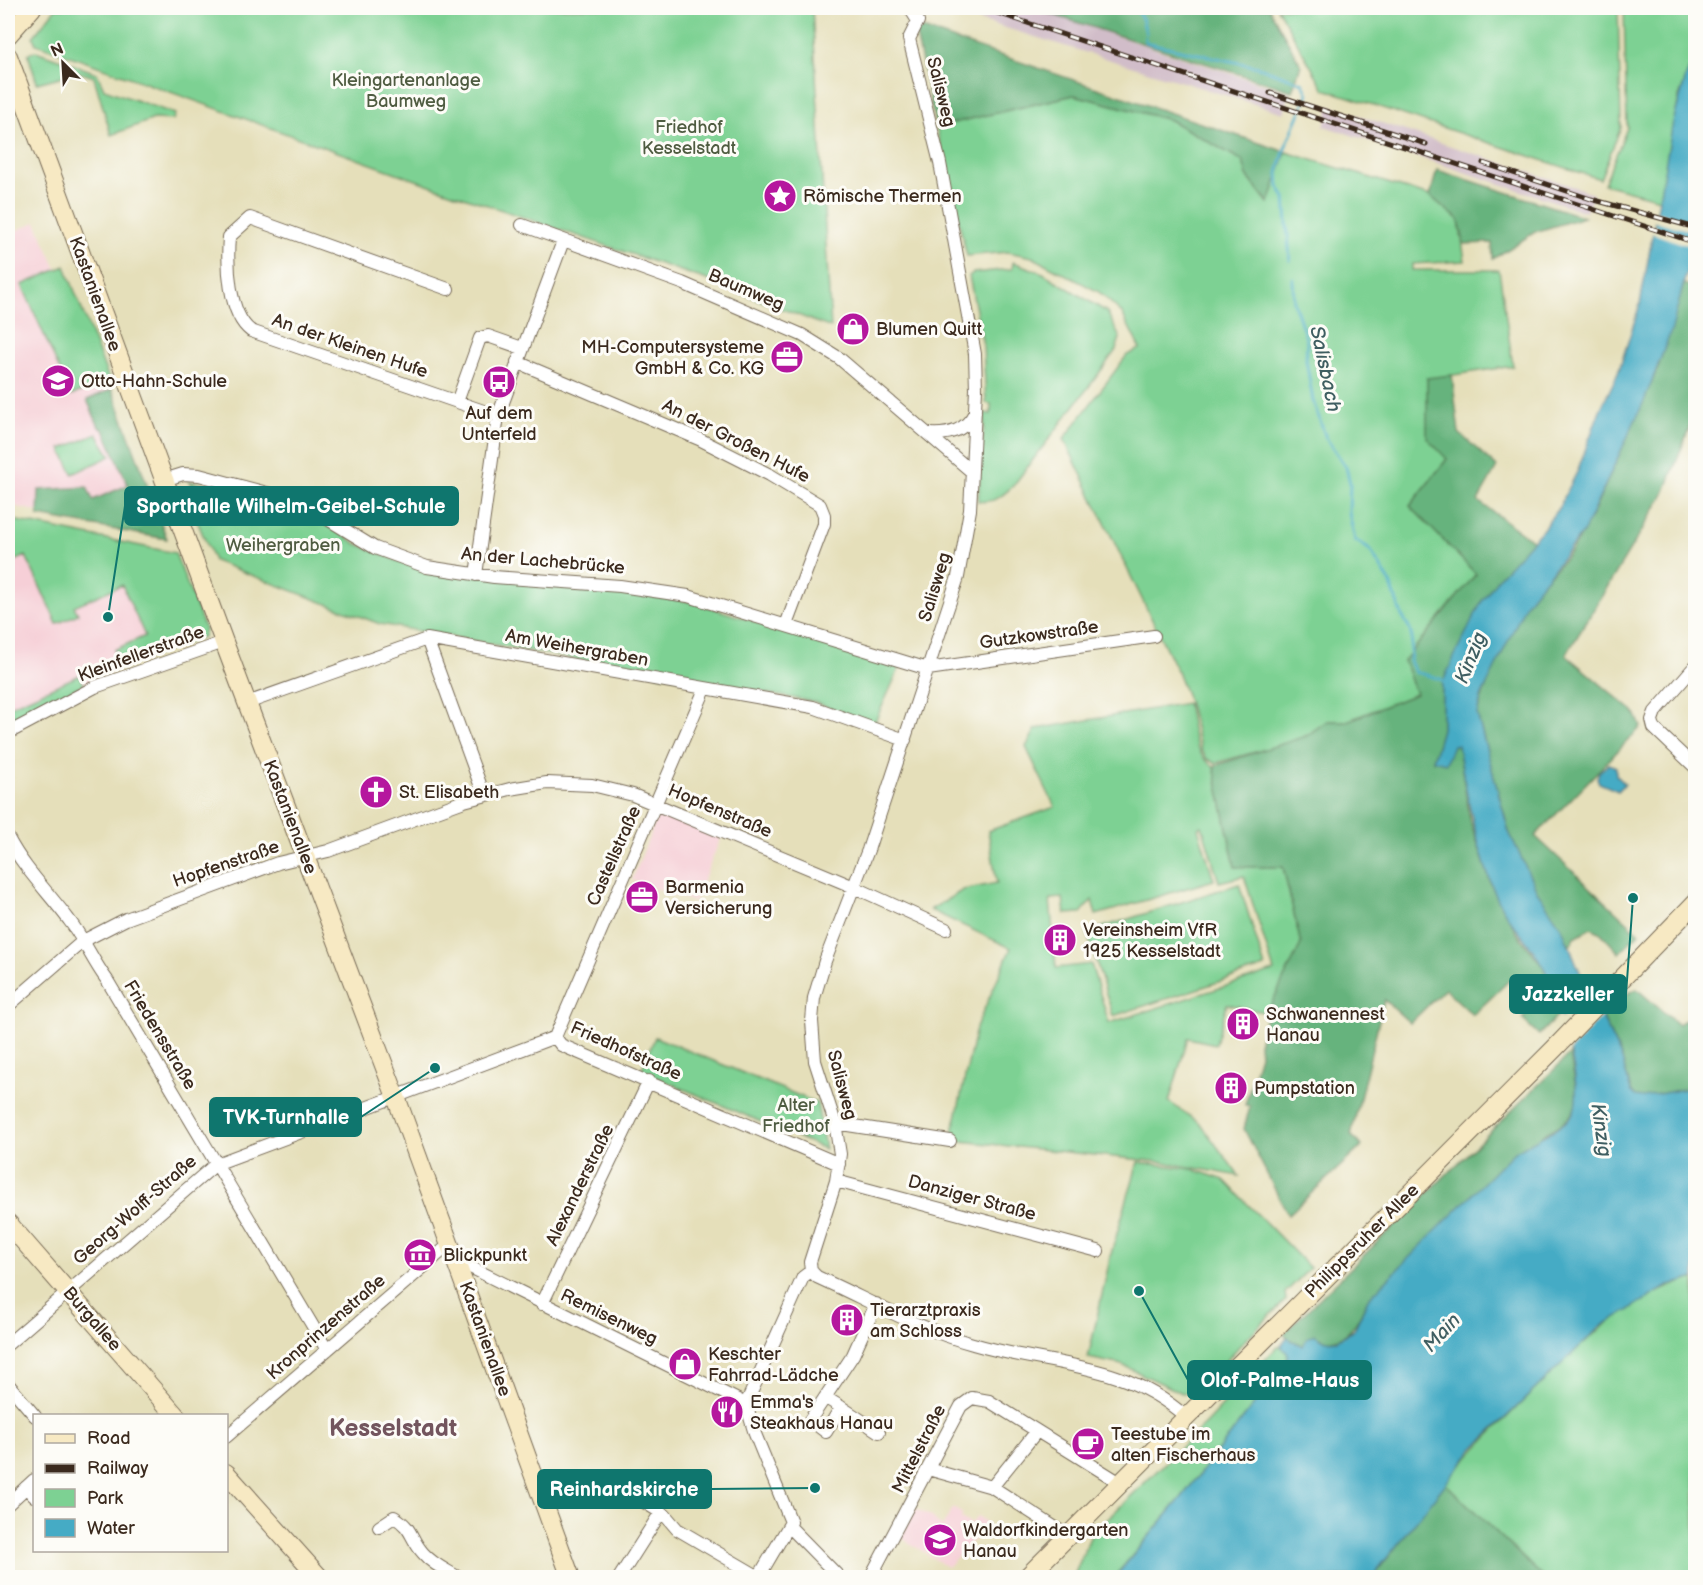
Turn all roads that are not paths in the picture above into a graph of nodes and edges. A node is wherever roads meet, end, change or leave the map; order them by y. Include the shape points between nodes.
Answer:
1 (32, 8) edge
2 (910, 8) edge
3 (8, 35) edge
4 (8, 56) edge
5 (522, 225) dead end
6 (563, 241) junction
7 (448, 289) dead end
8 (522, 348) junction
9 (517, 362) junction
10 (457, 402) junction
11 (975, 411) junction
12 (498, 416) junction
13 (930, 434) junction
14 (972, 472) junction
15 (164, 480) junction
16 (476, 575) junction
17 (786, 625) junction
18 (1154, 636) dead end
19 (427, 639) junction
20 (224, 642) junction
21 (1695, 665) edge
22 (928, 669) junction
23 (705, 689) junction
24 (247, 704) junction
25 (8, 734) edge
26 (905, 740) junction
27 (1695, 768) edge
28 (484, 795) junction
29 (657, 804) junction
30 (8, 838) edge
31 (305, 857) junction
32 (854, 886) junction
33 (1695, 902) edge
34 (946, 929) dead end
35 (83, 941) junction
36 (8, 1006) edge
37 (555, 1037) junction
38 (649, 1081) junction
39 (396, 1097) junction
40 (835, 1123) junction
41 (950, 1141) dead end
42 (216, 1164) junction
43 (839, 1164) junction
44 (836, 1181) junction
45 (8, 1223) edge
46 (1098, 1251) dead end
47 (453, 1252) junction
48 (811, 1271) junction
49 (68, 1292) junction
50 (542, 1304) junction
51 (876, 1304) junction
52 (8, 1344) edge
53 (327, 1350) junction
54 (8, 1384) edge
55 (826, 1398) junction
56 (746, 1404) junction
57 (841, 1407) junction
58 (33, 1414) edge
59 (175, 1414) edge
60 (1186, 1417) junction
61 (1037, 1431) junction
62 (879, 1432) dead end
63 (228, 1435) edge
64 (928, 1469) junction
65 (228, 1475) edge
66 (615, 1484) dead end
67 (1122, 1484) junction
68 (992, 1487) junction
69 (32, 1488) edge
70 (8, 1503) edge
71 (661, 1512) junction
72 (790, 1524) junction
73 (379, 1527) dead end
74 (1068, 1536) junction
75 (758, 1577) edge
76 (871, 1577) edge
77 (320, 1578) edge
78 (459, 1578) edge
79 (571, 1578) edge
80 (619, 1578) edge
81 (840, 1578) edge
82 (1026, 1578) edge

1 - 3 street
2 - 11 street, Salisweg via 918,21 909,39 940,163 972,336
4 - 15 street, Kastanienallee
5 - 6 street, Baumweg
6 - 8 street
6 - 13 street, Baumweg via 682,283 802,335 839,358
7 - 10 street, An der Kleinen Hufe via 250,218 229,237 229,278 248,329
8 - 9 street
8 - 10 street via 488,336 480,338
9 - 12 street
9 - 17 street, An der Großen Hufe via 699,439 820,505 824,524
10 - 12 street, An der Kleinen Hufe
11 - 13 street via 960,429
11 - 14 street, Salisweg
12 - 16 street
13 - 14 street, Baumweg
14 - 22 street, Salisweg via 964,556
15 - 16 street, An der Lachebrücke via 183,474 199,475 278,496 316,512 389,554 427,567
15 - 20 street, Kastanienallee
16 - 17 street, An der Lachebrücke via 656,590
17 - 22 street, An der Lachebrücke
18 - 22 street, Gutzkowstraße
19 - 23 street, Am Weihergraben
19 - 24 street
19 - 28 street
20 - 24 street, Kastanienallee
20 - 25 street, Kleinfellerstraße via 95,687
21 - 27 street via 1652,720 1654,728
22 - 26 street, Salisweg
23 - 26 street, Am Weihergraben via 813,706
23 - 29 street, Castellstraße
24 - 31 street, Kastanienallee
26 - 32 street, Salisweg
28 - 29 street, Hopfenstraße via 530,785 567,783 614,790
28 - 31 street, Hopfenstraße
29 - 32 street, Hopfenstraße
29 - 37 street, Castellstraße
30 - 35 street, Friedensstraße
31 - 35 street, Hopfenstraße via 141,912
31 - 39 street, Kastanienallee
32 - 34 street, Hopfenstraße
32 - 40 street, Salisweg via 819,977 813,1010 815,1062
33 - 60 street, Philippsruher Allee via 1554,1050
35 - 36 street, Hopfenstraße
35 - 42 street, Friedensstraße
37 - 38 street, Friedhofstraße via 561,1045
37 - 39 street, Friedhofstraße
38 - 43 street, Friedhofstraße
38 - 50 street, Alexanderstraße
39 - 42 street, Georg-Wolff-Straße
39 - 47 street, Kastanienallee
40 - 41 street
40 - 43 street, Salisweg
42 - 49 street, Georg-Wolff-Straße
42 - 53 street, Friedensstraße
43 - 44 street, Salisweg
44 - 46 street, Danziger Straße
44 - 48 street, Salisweg via 810,1262
45 - 49 street, Burgallee
47 - 50 street, Remisenweg
47 - 53 street, Kronprinzenstraße
47 - 79 street, Kastanienallee
48 - 51 street
48 - 56 street via 803,1276
49 - 52 street, Georg-Wolff-Straße
49 - 59 street, Burgallee
50 - 56 street, Remisenweg
51 - 55 street via 853,1355
51 - 60 street via 973,1345 1133,1381 1165,1398
53 - 63 street, Kronprinzenstraße
54 - 58 street
55 - 57 street
55 - 57 street via 810,1420 826,1432
56 - 72 street
57 - 62 street
60 - 67 street, Philippsruher Allee
61 - 64 street, Mittelstraße via 988,1401 972,1398 961,1406
61 - 67 street, Mittelstraße
61 - 68 street
64 - 68 street
64 - 76 street, Mittelstraße
65 - 77 street
66 - 71 street
67 - 74 street, Philippsruher Allee
68 - 74 street
69 - 70 street
71 - 75 street via 676,1528
71 - 80 street
72 - 75 street
72 - 81 street
73 - 78 street via 394,1516 405,1523 426,1556
74 - 82 street, Philippsruher Allee

